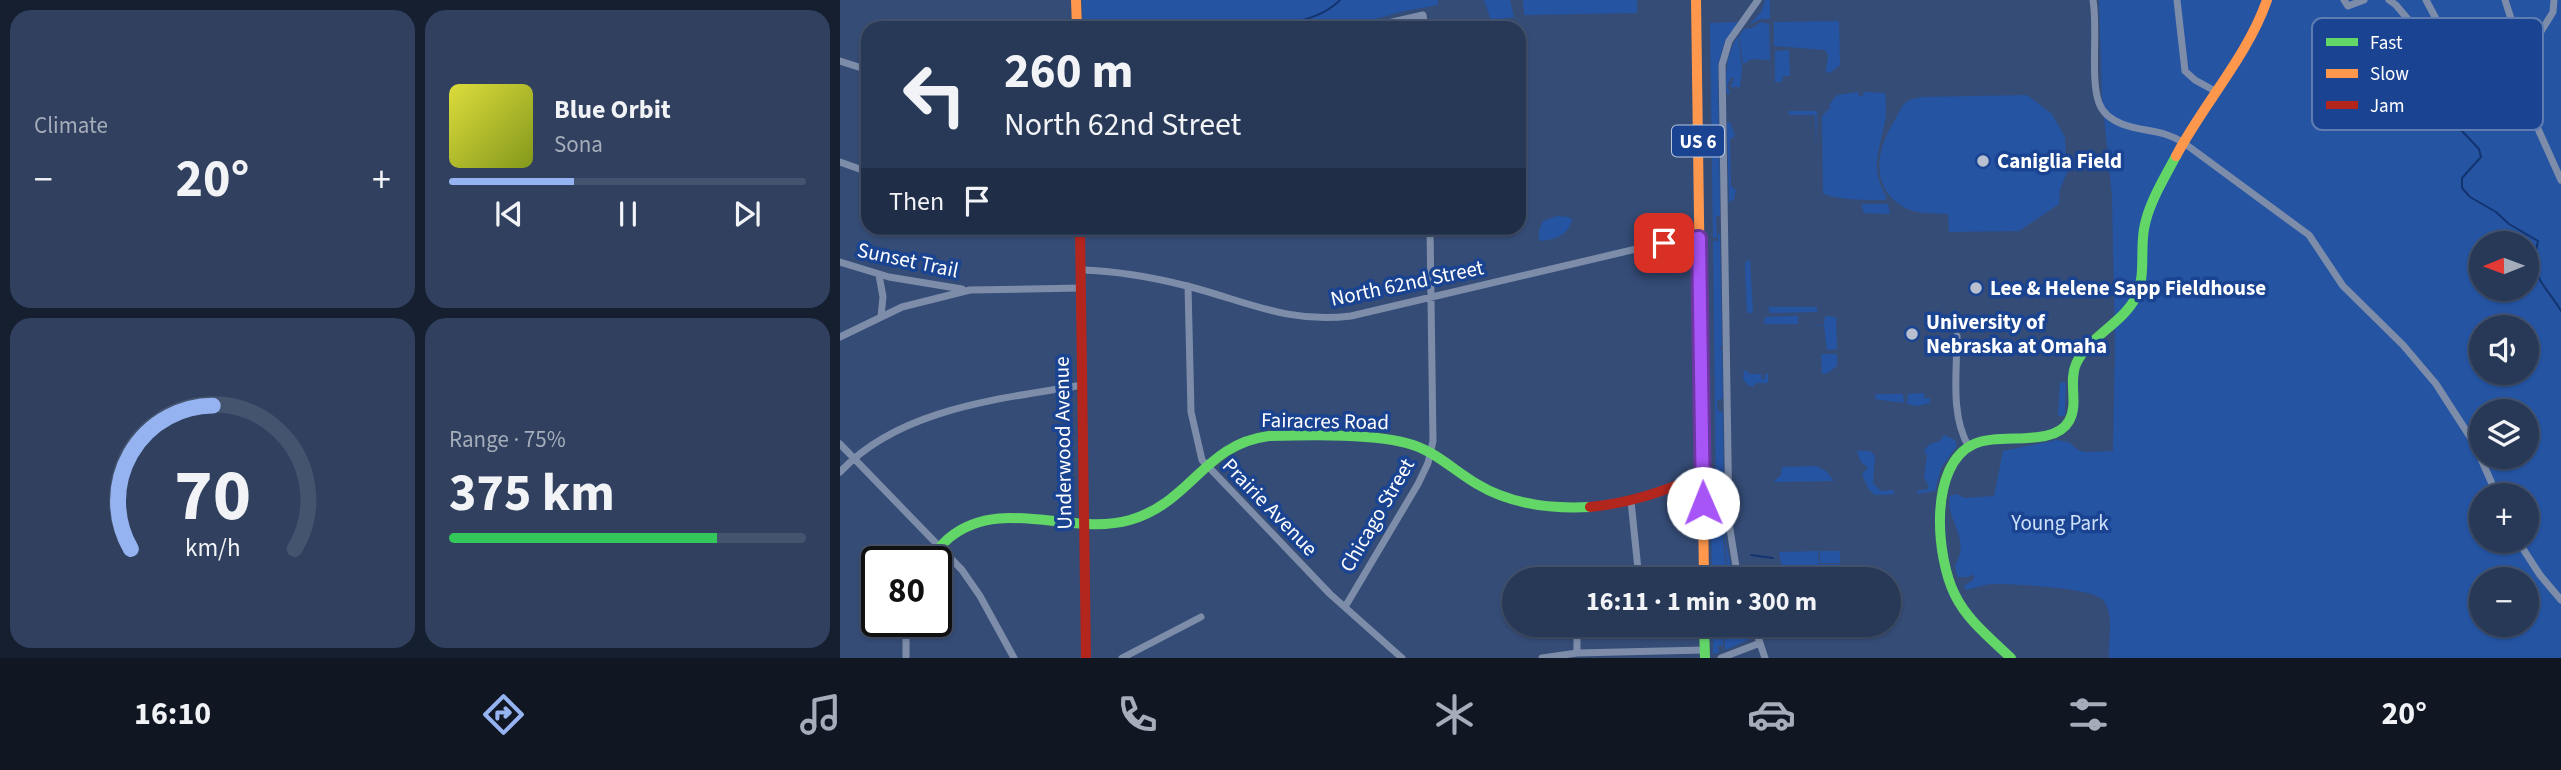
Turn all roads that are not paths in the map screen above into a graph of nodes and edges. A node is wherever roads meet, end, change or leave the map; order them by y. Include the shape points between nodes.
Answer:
1 (1076, 0) edge
2 (1696, 0) edge
3 (1758, 0) edge
4 (2093, 0) edge
5 (2177, 0) edge
6 (2267, 0) edge
7 (2344, 0) edge
8 (2364, 0) edge
9 (2389, 0) edge
10 (2426, 0) edge
11 (2505, 0) edge
12 (2554, 0) edge
13 (2407, 18) edge
14 (2436, 18) edge
15 (2511, 18) edge
16 (1077, 21) edge
17 (1397, 21) edge
18 (1423, 21) edge
19 (2543, 29) edge
20 (840, 61) edge
21 (861, 68) edge
22 (2215, 91) junction
23 (2539, 130) edge
24 (2184, 143) junction
25 (840, 162) edge
26 (861, 170) edge
27 (2561, 180) edge
28 (1080, 235) edge
29 (1430, 235) edge
30 (1699, 238) junction
31 (840, 262) edge
32 (1080, 270) junction
33 (879, 275) junction
34 (1188, 286) junction
35 (1081, 288) junction
36 (970, 290) junction
37 (1431, 298) junction
38 (881, 316) junction
39 (1957, 336) dead end
40 (840, 337) edge
41 (1082, 385) junction
42 (840, 444) edge
43 (1969, 447) junction
44 (1431, 453) junction
45 (854, 459) junction
46 (1205, 465) junction
47 (840, 472) edge
48 (1702, 475) junction
49 (2492, 483) edge
50 (1631, 501) junction
51 (1084, 523) junction
52 (939, 546) edge
53 (941, 546) edge
54 (2526, 553) edge
55 (952, 561) edge
56 (1638, 567) edge
57 (1704, 567) edge
58 (1736, 567) edge
59 (2561, 600) edge
60 (1345, 607) junction
61 (1201, 617) dead end
62 (906, 637) edge
63 (1577, 637) edge
64 (1758, 637) edge
65 (1760, 643) junction
66 (1577, 653) junction
67 (1705, 654) edge
68 (1558, 656) edge
69 (2010, 657) edge
70 (906, 658) edge
71 (1014, 658) edge
72 (1086, 658) edge
73 (1122, 658) edge
74 (1402, 658) edge
75 (1542, 658) edge
76 (1721, 658) edge
77 (1765, 658) edge

1 - 16 main road
2 - 30 main road, US 6
3 - 58 street via 1729,41 1722,65 1728,523
4 - 24 street via 2096,90 2103,111 2122,124 2164,132
5 - 22 street via 2185,71
6 - 22 main road via 2251,41
7 - 8 street via 2348,6
9 - 13 street
10 - 14 street
11 - 15 street
12 - 19 street
17 - 18 street via 1423,15
20 - 21 street
22 - 24 main road
23 - 27 street
24 - 43 main road via 2145,220 2136,296 2081,355 2073,370 2072,415 2067,426 2052,435 1994,438
24 - 49 street via 2309,235 2343,286 2436,384 2474,443
25 - 26 street
28 - 32 main road, Underwood Avenue
29 - 37 street, Chicago Street
30 - 37 street, North 62nd Street
30 - 48 main road, US 6
31 - 33 street, Sunset Trail
32 - 34 street, North 62nd Street
32 - 35 main road, Underwood Avenue
33 - 36 street, Sunset Trail
33 - 38 street
34 - 37 street, North 62nd Street via 1312,319 1351,316
34 - 46 street via 1191,412
35 - 36 street
35 - 41 main road, Underwood Avenue
36 - 38 street
37 - 44 street, Chicago Street
38 - 40 street
39 - 43 street via 1958,419
41 - 45 street via 924,418
41 - 51 main road, Underwood Avenue
42 - 45 street
43 - 69 main road via 1952,463 1944,483 1944,563 1962,607
44 - 46 main road, Fairacres Road via 1391,439 1270,436 1236,444
44 - 50 main road, Fairacres Road via 1475,484 1515,500 1576,507
44 - 60 street, Chicago Street via 1418,484
45 - 47 street
45 - 52 street
46 - 51 main road, Fairacres Road via 1179,494 1150,513 1116,523
46 - 60 street, Prairie Avenue
48 - 50 main road, Fairacres Road
48 - 57 main road, US 6
50 - 56 street
51 - 53 main road, Fairacres Road via 1027,516 993,518 963,529
51 - 72 main road, Underwood Avenue
54 - 59 street
55 - 71 street via 974,586
60 - 74 street, Prairie Avenue
61 - 73 street
62 - 70 street
63 - 66 street
64 - 65 street
65 - 76 street
65 - 77 street
66 - 67 street
66 - 68 street
68 - 75 street

